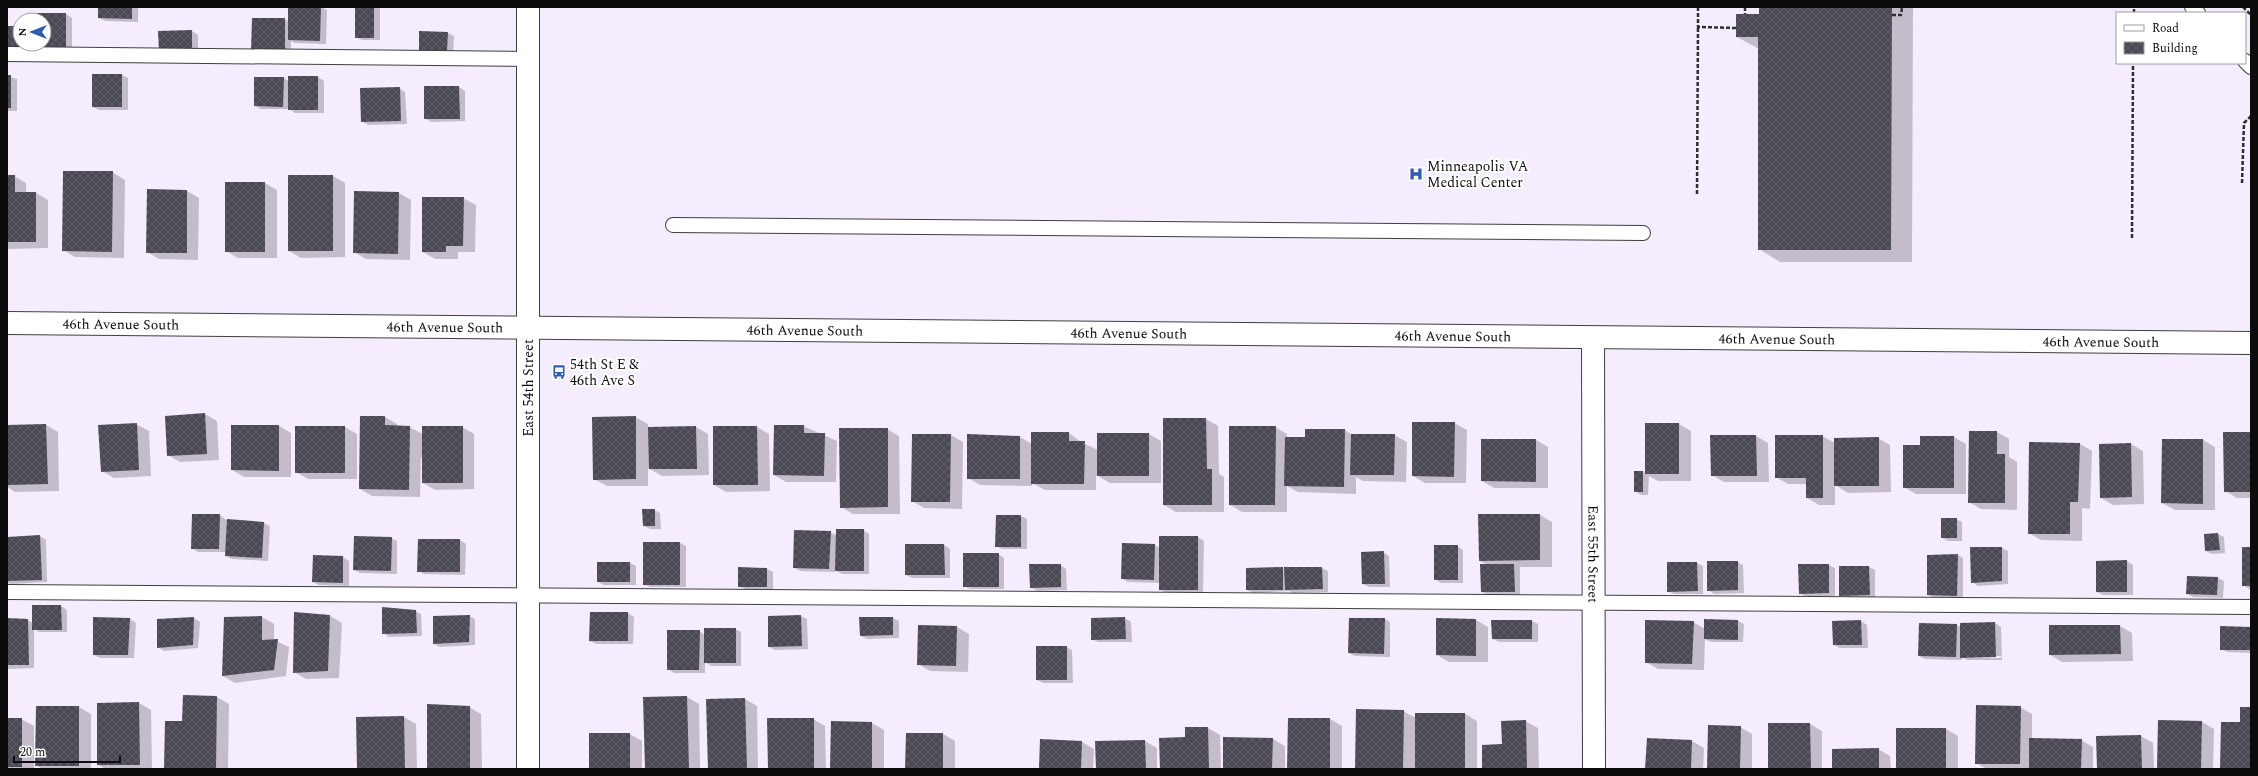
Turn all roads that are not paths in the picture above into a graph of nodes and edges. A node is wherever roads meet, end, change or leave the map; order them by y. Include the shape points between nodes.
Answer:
1 (528, 7) edge
2 (7, 54) edge
3 (528, 59) junction
4 (673, 225) dead end
5 (1643, 233) dead end
6 (7, 323) edge
7 (528, 326) junction
8 (1593, 338) junction
9 (2251, 343) edge
10 (7, 592) edge
11 (528, 596) junction
12 (1594, 602) junction
13 (2251, 607) edge
14 (528, 769) edge
15 (1594, 769) edge

1 - 3 street, East 54th Street
2 - 3 lane
3 - 7 street, East 54th Street
4 - 5 lane
6 - 7 street, 46th Avenue South
7 - 8 street, 46th Avenue South
7 - 11 street, East 54th Street
8 - 9 street, 46th Avenue South
8 - 12 street, East 55th Street
10 - 11 lane
11 - 12 lane
11 - 14 street, East 54th Street
12 - 13 lane
12 - 15 street, East 55th Street

